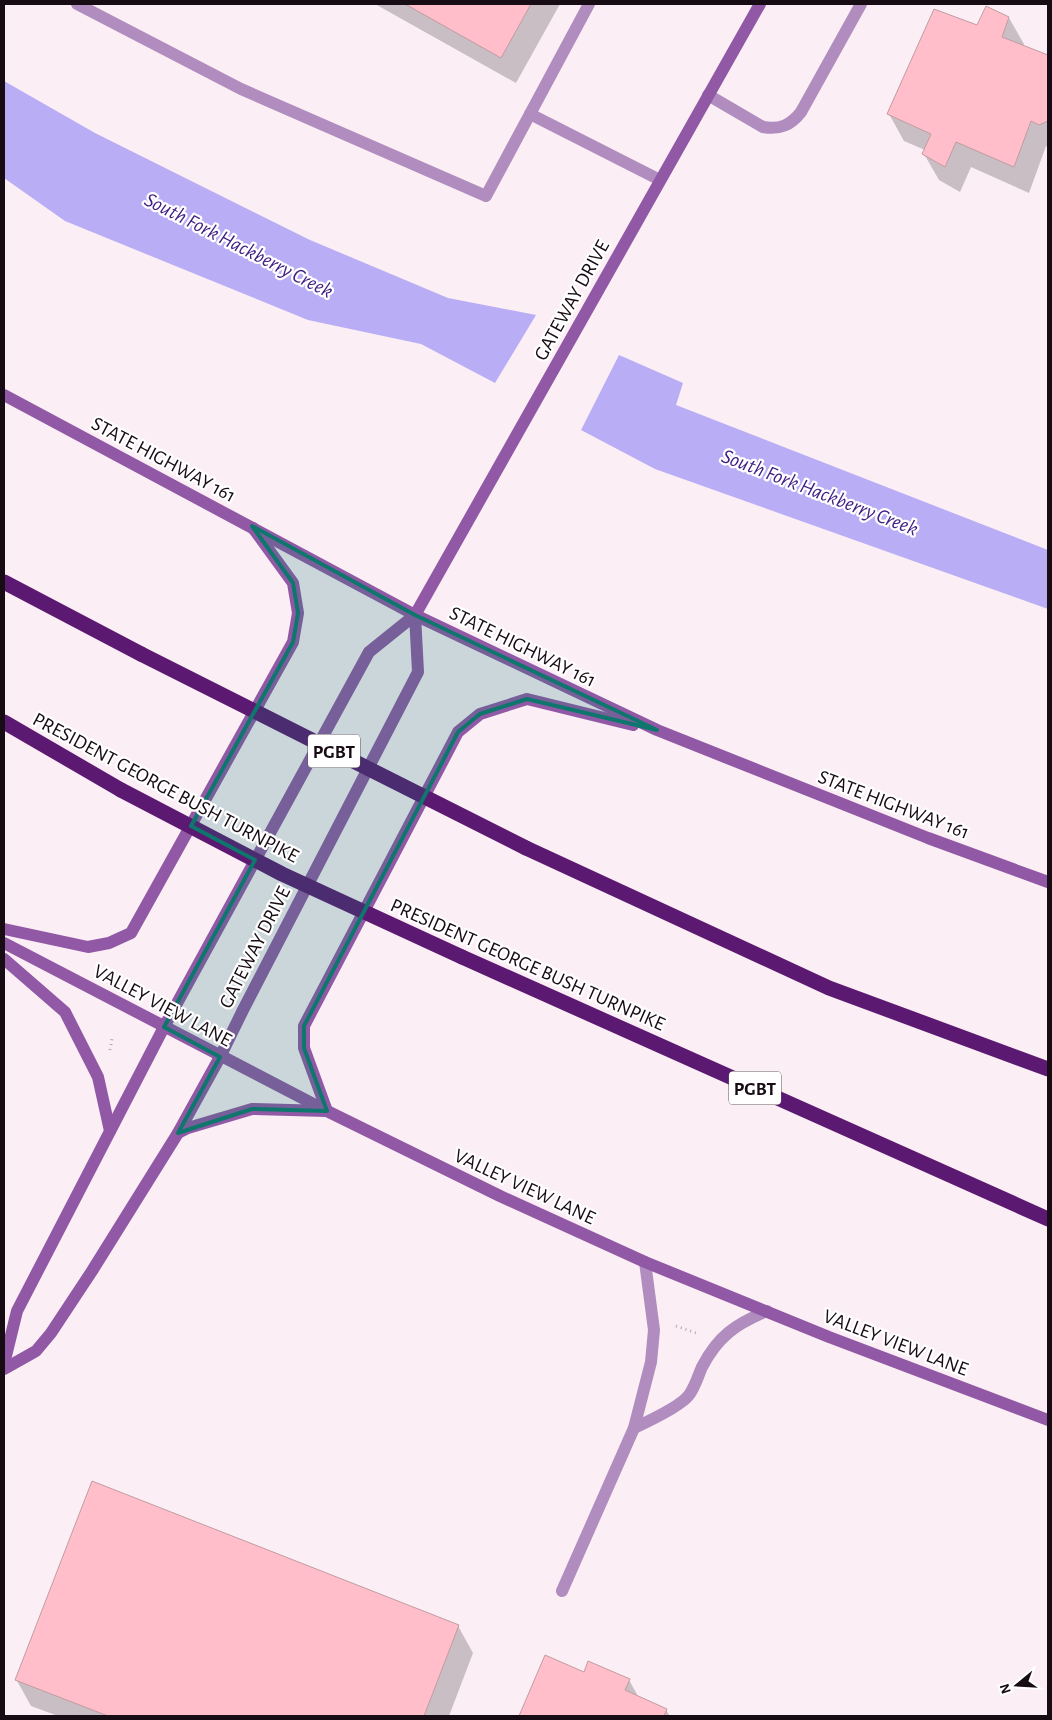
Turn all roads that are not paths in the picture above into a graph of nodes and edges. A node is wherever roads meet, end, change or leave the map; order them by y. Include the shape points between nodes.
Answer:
1 (78, 4) edge
2 (590, 4) edge
3 (760, 4) edge
4 (861, 4) edge
5 (708, 95) junction
6 (530, 114) junction
7 (660, 180) junction
8 (4, 395) edge
9 (252, 526) junction
10 (4, 582) edge
11 (415, 615) junction
12 (4, 722) edge
13 (657, 730) junction
14 (1048, 882) edge
15 (4, 929) edge
16 (4, 943) edge
17 (4, 959) edge
18 (164, 1028) junction
19 (220, 1056) junction
20 (1048, 1069) edge
21 (327, 1111) junction
22 (110, 1131) junction
23 (178, 1133) junction
24 (1048, 1219) edge
25 (645, 1262) junction
26 (767, 1312) junction
27 (4, 1364) edge
28 (4, 1370) edge
29 (1048, 1420) edge
30 (634, 1428) junction
31 (562, 1591) dead end

1 - 6 lane via 241,89 486,196
2 - 6 lane
3 - 5 main road, GATEWAY DRIVE
4 - 5 lane via 801,112 788,126 763,127
5 - 7 main road, GATEWAY DRIVE
6 - 7 lane
7 - 11 main road, GATEWAY DRIVE
8 - 9 main road, STATE HIGHWAY 161
9 - 11 main road, STATE HIGHWAY 161
9 - 15 main road via 293,583 298,613 293,642 131,933 109,944 88,947
10 - 20 highway, PGBT, bridge via 526,848 829,988
11 - 13 main road, STATE HIGHWAY 161
11 - 18 main road, GATEWAY DRIVE via 369,652
11 - 19 main road, GATEWAY DRIVE via 418,672
12 - 24 highway, PRESIDENT GEORGE BUSH TURNPIKE / PGBT, bridge via 121,790 282,874
13 - 14 main road, STATE HIGHWAY 161
13 - 21 main road via 527,699 480,714 458,732 304,1026 304,1048
16 - 18 main road, VALLEY VIEW LANE
17 - 22 main road via 65,1012 98,1077
18 - 19 main road, VALLEY VIEW LANE
18 - 22 main road, GATEWAY DRIVE
19 - 21 main road, VALLEY VIEW LANE
19 - 23 main road, GATEWAY DRIVE
21 - 23 main road via 252,1109
21 - 25 main road, VALLEY VIEW LANE via 500,1196
22 - 27 main road, GATEWAY DRIVE via 17,1311
23 - 28 main road, GATEWAY DRIVE via 51,1333 36,1351
25 - 26 main road, VALLEY VIEW LANE
25 - 30 lane via 654,1330 651,1362
26 - 29 main road, VALLEY VIEW LANE
26 - 30 lane via 744,1321 724,1335 703,1365 689,1396 660,1416
30 - 31 lane

